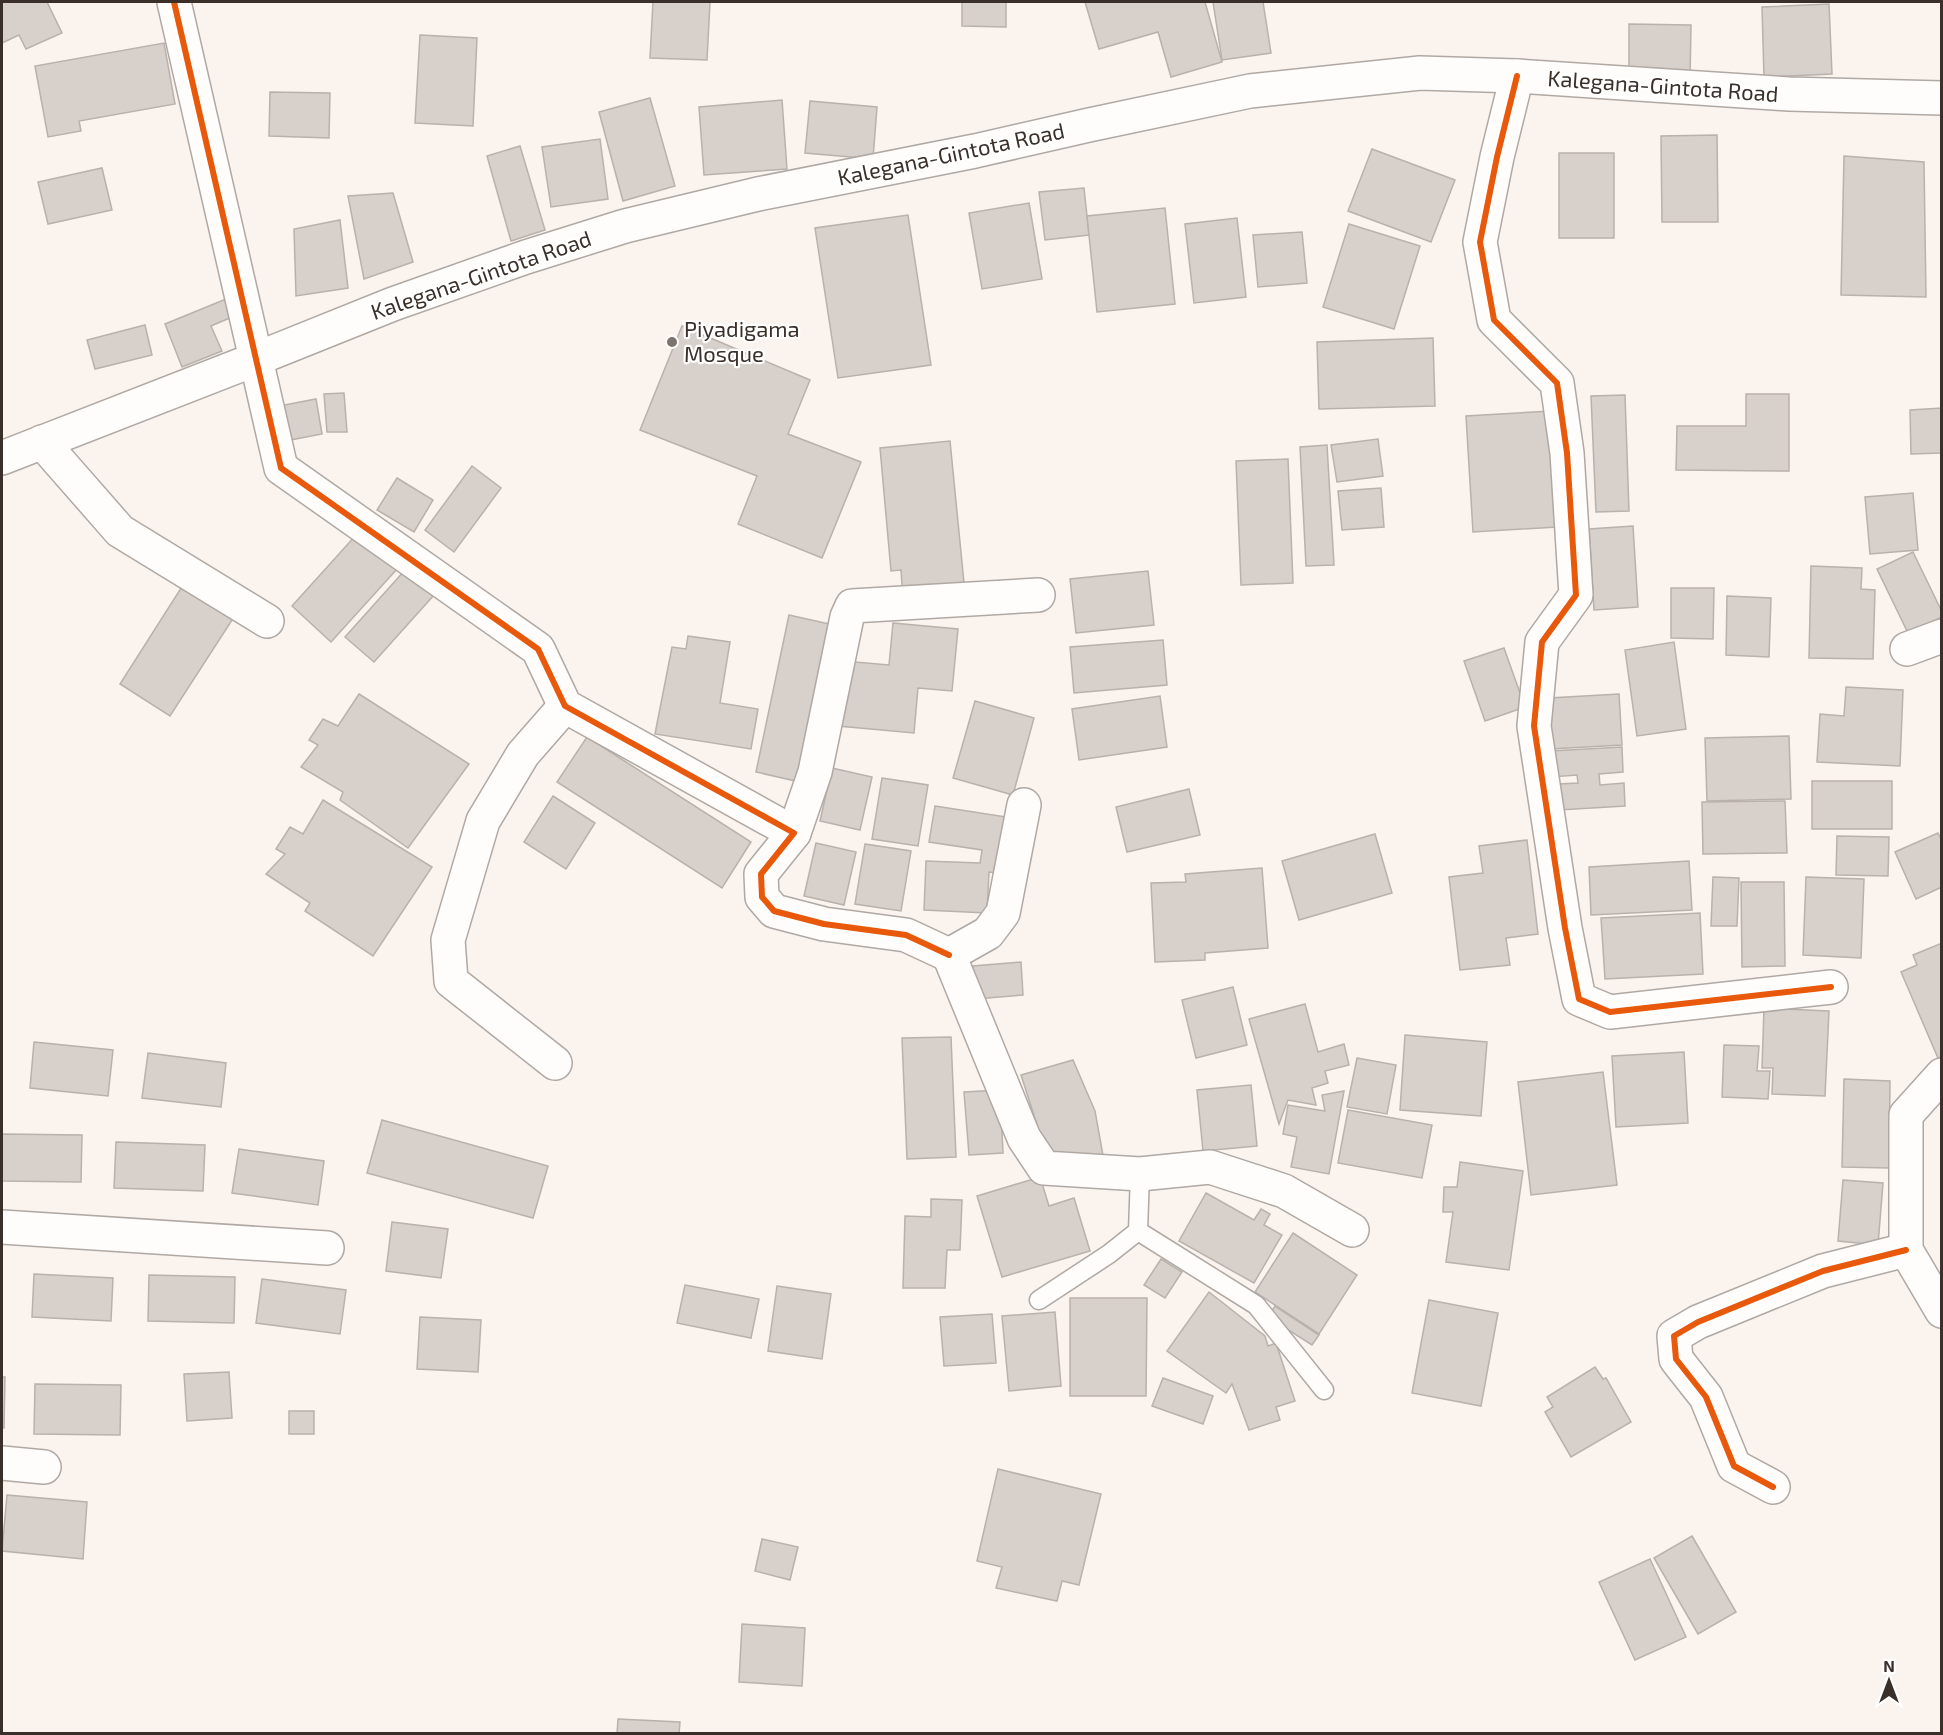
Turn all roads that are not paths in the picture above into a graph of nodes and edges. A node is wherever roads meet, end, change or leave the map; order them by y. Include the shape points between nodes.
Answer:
1 (174, 2) edge
2 (1517, 76) junction
3 (1941, 98) edge
4 (256, 359) junction
5 (42, 442) junction
6 (2, 458) edge
7 (1038, 595) dead end
8 (267, 621) dead end
9 (1941, 636) edge
10 (1907, 649) dead end
11 (565, 706) junction
12 (1024, 805) dead end
13 (794, 834) junction
14 (949, 956) junction
15 (1831, 987) dead end
16 (555, 1063) dead end
17 (1941, 1076) edge
18 (1140, 1174) junction
19 (2, 1227) edge
20 (1352, 1230) dead end
21 (1138, 1231) junction
22 (327, 1248) dead end
23 (1906, 1250) junction
24 (1039, 1300) dead end
25 (1941, 1311) edge
26 (1324, 1390) dead end
27 (2, 1463) edge
28 (44, 1467) dead end
29 (1773, 1487) dead end

1 - 4 street
2 - 3 street, Kalegana-Gintota Road via 1789,94
2 - 4 street, Kalegana-Gintota Road via 1420,73 1250,92 758,194 625,226 526,257 393,304
2 - 15 street via 1480,242 1494,320 1557,383 1567,453 1576,595 1542,642 1534,726 1579,999 1610,1012
4 - 5 street, Kalegana-Gintota Road
4 - 11 street via 281,468 538,649
5 - 6 street, Kalegana-Gintota Road
5 - 8 street via 120,531
7 - 13 street via 852,606 814,772
9 - 10 street
11 - 13 street
11 - 16 street via 523,753 483,821 448,940 451,981
12 - 14 street via 1003,914 988,933
13 - 14 street via 761,874 762,897 774,911 824,924 906,935
14 - 18 street via 1024,1138 1044,1168
17 - 23 street via 1906,1115
18 - 20 street via 1210,1167 1284,1191
18 - 21 lane
19 - 22 street
21 - 24 lane
21 - 26 lane via 1256,1305
23 - 25 street
23 - 29 street via 1823,1271 1698,1322 1674,1336 1676,1359 1706,1397 1734,1466
27 - 28 street

